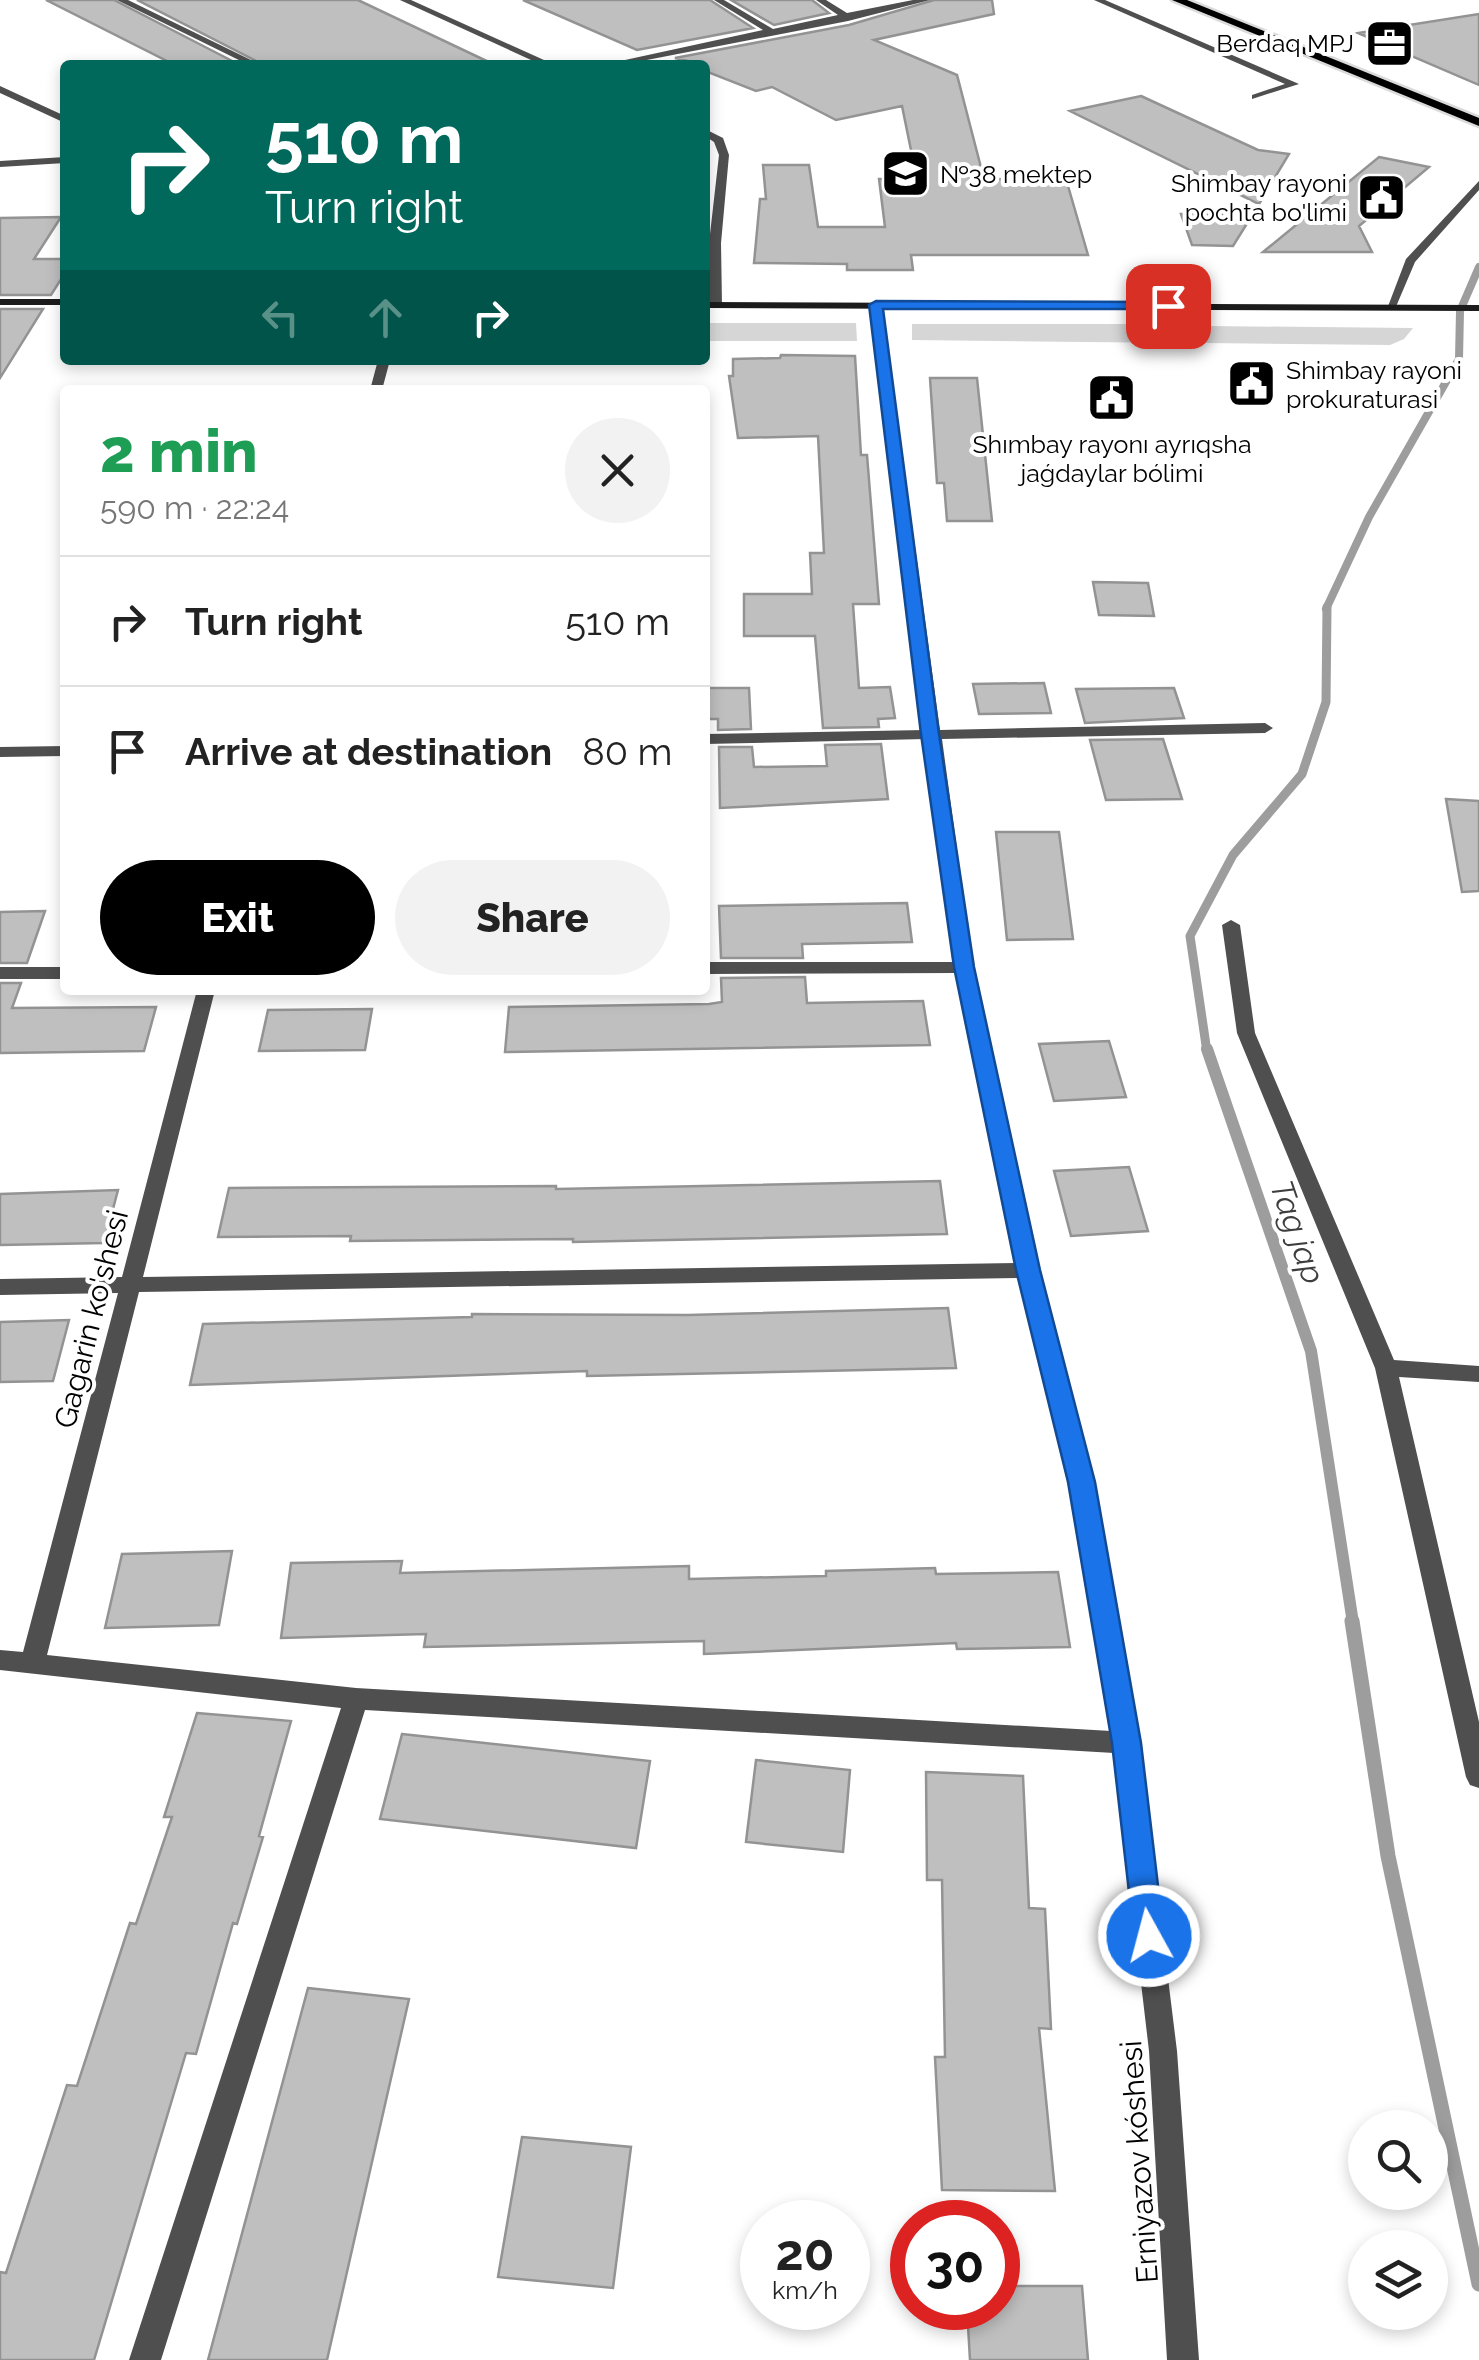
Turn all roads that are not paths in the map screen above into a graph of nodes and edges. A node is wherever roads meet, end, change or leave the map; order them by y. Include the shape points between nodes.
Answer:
1 (121, 0) edge
2 (404, 0) edge
3 (718, 0) edge
4 (820, 0) edge
5 (926, 0) edge
6 (1098, 0) edge
7 (1177, 0) edge
8 (1194, 0) edge
9 (848, 18) junction
10 (774, 33) junction
11 (246, 60) edge
12 (539, 60) edge
13 (633, 60) edge
14 (0, 89) edge
15 (1254, 97) dead end
16 (60, 118) edge
17 (1479, 118) edge
18 (710, 135) edge
19 (60, 160) edge
20 (0, 164) edge
21 (1479, 184) edge
22 (0, 302) edge
23 (60, 302) edge
24 (710, 305) edge
25 (876, 305) junction
26 (1391, 307) junction
27 (1479, 308) edge
28 (1265, 728) dead end
29 (930, 734) junction
30 (710, 739) edge
31 (60, 751) edge
32 (0, 752) edge
33 (1231, 926) dead end
34 (964, 967) junction
35 (710, 968) edge
36 (0, 973) edge
37 (60, 973) edge
38 (205, 995) edge
39 (1028, 1270) junction
40 (131, 1286) junction
41 (0, 1287) edge
42 (1386, 1368) junction
43 (1479, 1374) edge
44 (0, 1660) edge
45 (33, 1662) junction
46 (356, 1699) junction
47 (1126, 1743) junction
48 (1479, 1778) edge
49 (144, 2360) edge
50 (1184, 2360) edge

1 - 11 street
2 - 12 street
3 - 10 street
4 - 9 street
5 - 9 street
6 - 15 street via 1294,84
7 - 17 main road
8 - 17 main road
9 - 10 street
10 - 13 street
14 - 16 street
18 - 24 street via 724,155
19 - 20 street
21 - 26 street via 1410,262
22 - 23 main road
24 - 25 main road
25 - 26 main road
25 - 29 street, Erniyazov kóshesi
26 - 27 main road
28 - 29 street
29 - 30 street
29 - 34 street, Erniyazov kóshesi
31 - 32 street
33 - 42 street via 1246,1032
34 - 35 street
34 - 39 street, Erniyazov kóshesi
36 - 37 street
38 - 40 street, Gagarin ko'shesi
39 - 40 street
39 - 47 street, Erniyazov kóshesi via 1082,1482
40 - 41 street
40 - 45 street, Gagarin ko'shesi
42 - 43 street
42 - 48 street
44 - 45 street
45 - 46 street
46 - 47 street
46 - 49 street
47 - 50 street, Erniyazov kóshesi via 1163,2051

